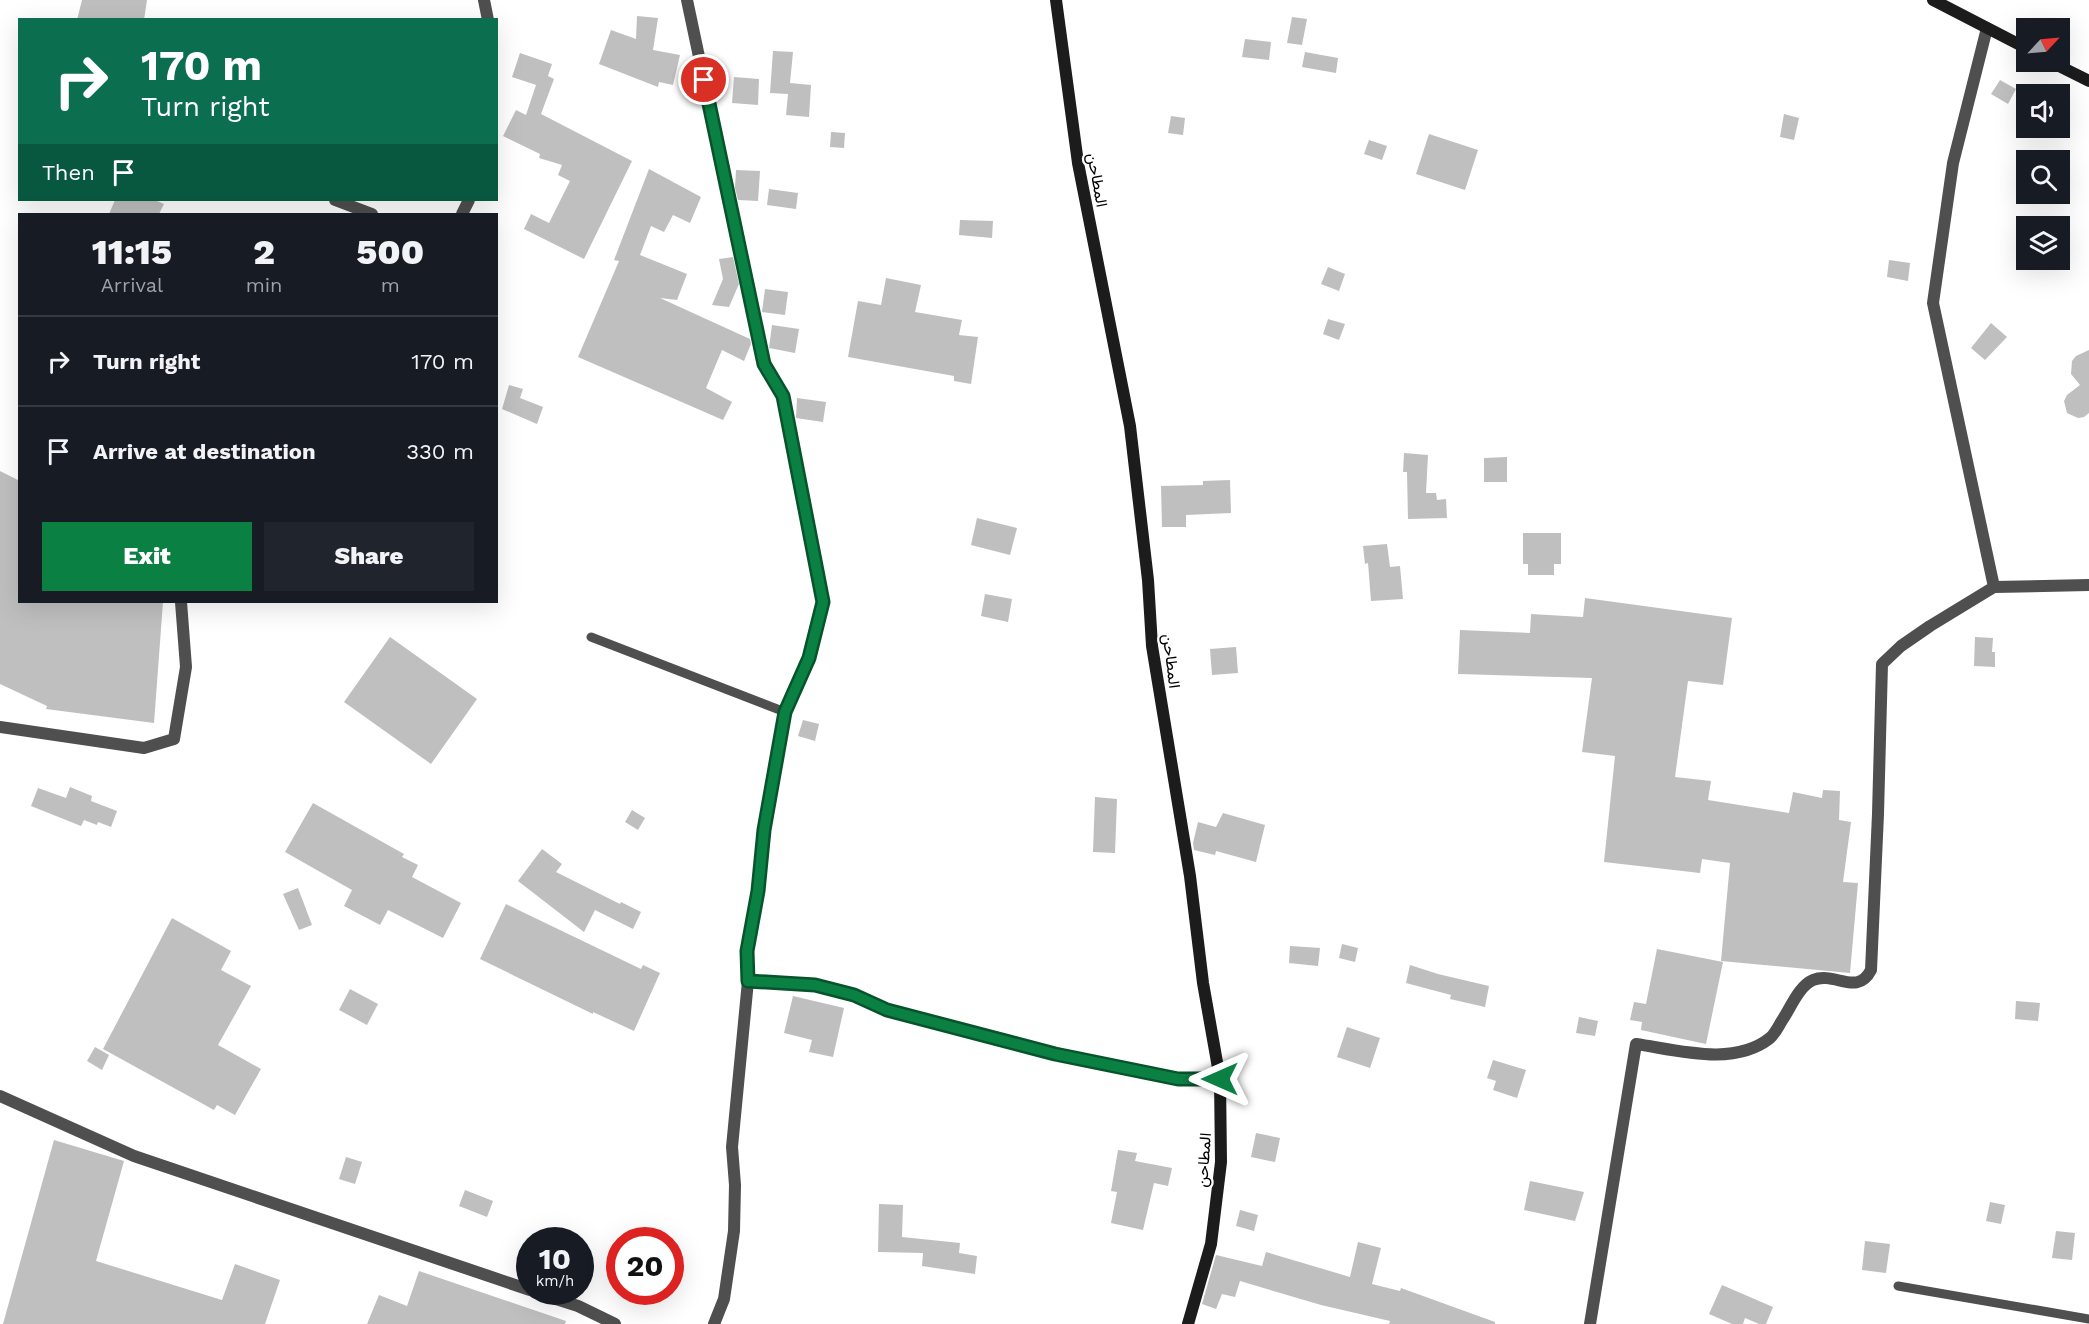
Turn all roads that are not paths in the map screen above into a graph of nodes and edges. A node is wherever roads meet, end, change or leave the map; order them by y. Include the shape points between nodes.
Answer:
1 (484, 0) edge
2 (687, 0) edge
3 (1056, 0) edge
4 (1933, 0) edge
5 (488, 18) edge
6 (1987, 28) junction
7 (2016, 43) edge
8 (2070, 72) edge
9 (2089, 81) edge
10 (338, 201) edge
11 (369, 213) edge
12 (2089, 585) edge
13 (1994, 587) junction
14 (181, 603) edge
15 (591, 638) dead end
16 (785, 712) junction
17 (0, 727) edge
18 (748, 981) junction
19 (1220, 1079) junction
20 (0, 1096) edge
21 (516, 1285) edge
22 (1898, 1286) dead end
23 (575, 1305) edge
24 (2089, 1320) edge
25 (1190, 1323) edge
26 (615, 1324) edge
27 (714, 1324) edge
28 (1590, 1324) edge

1 - 5 street
2 - 16 street via 764,364 783,396 823,602 809,658
3 - 19 main road, المطاحن via 1078,163 1130,426 1152,646
4 - 6 main road
6 - 7 main road
6 - 13 street via 1953,163 1933,303
8 - 9 main road
10 - 11 street
12 - 13 street
13 - 28 street via 1901,646 1882,664 1873,958 1866,979 1860,983 1815,979 1805,985 1772,1037 1736,1053 1636,1044
14 - 17 street via 186,667 174,739 144,748
15 - 16 lane
16 - 18 street via 747,951
18 - 19 lane via 815,985 854,995 887,1010 1055,1054 1178,1079
18 - 27 street via 732,1147 734,1231 724,1299
19 - 25 main road, المطاحن via 1221,1162 1211,1244
20 - 21 street via 134,1156
22 - 24 lane
23 - 26 street

